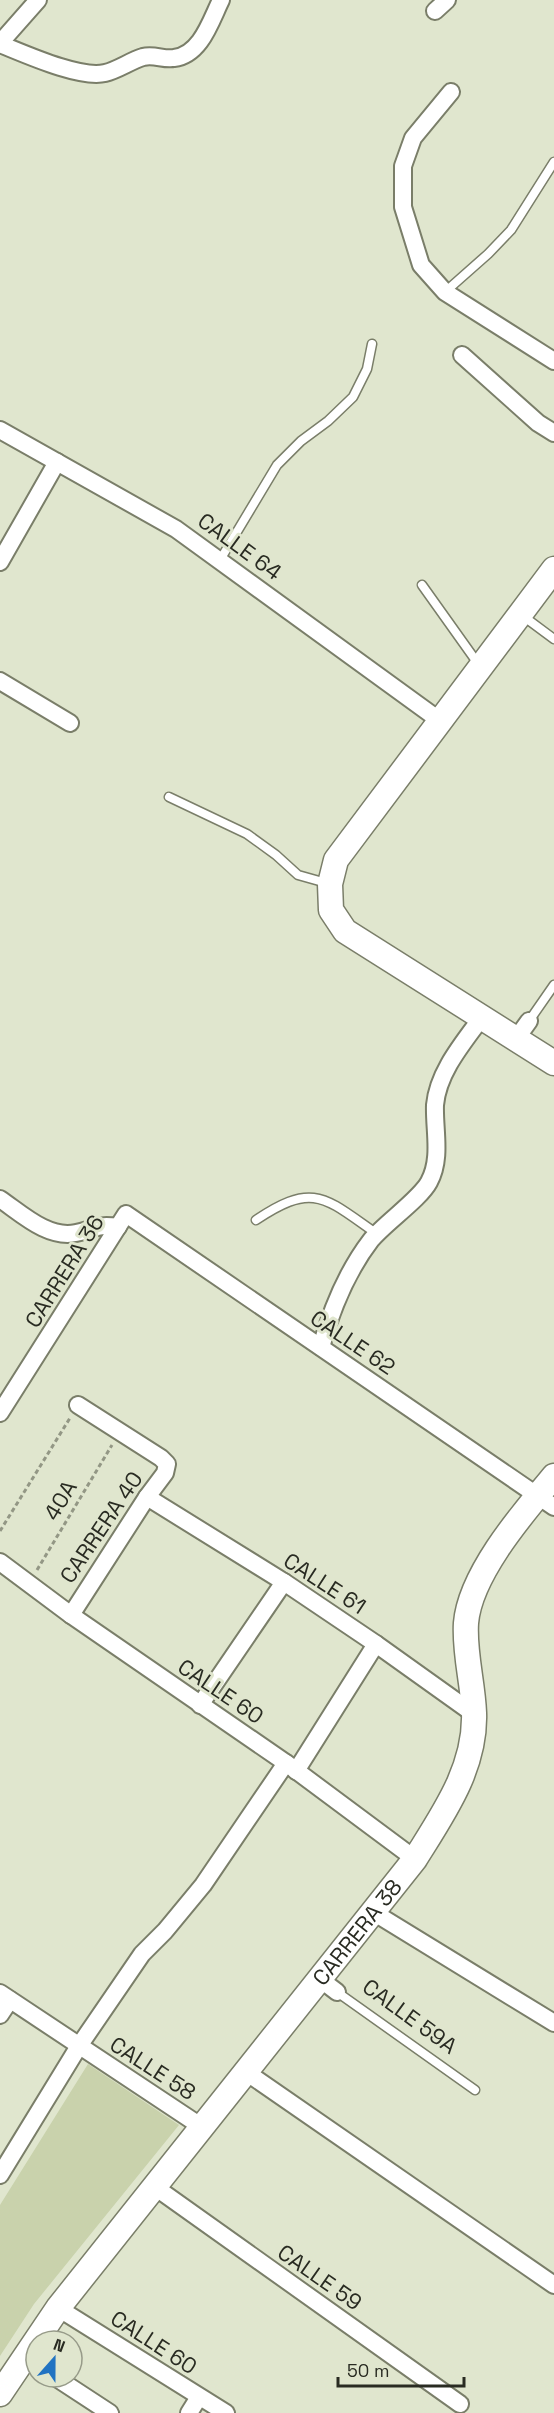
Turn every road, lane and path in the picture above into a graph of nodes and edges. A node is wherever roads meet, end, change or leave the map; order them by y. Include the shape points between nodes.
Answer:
1 (38, 0) edge
2 (221, 0) edge
3 (0, 44) edge
4 (451, 92) dead end
5 (554, 162) edge
6 (445, 292) junction
7 (372, 344) dead end
8 (462, 355) dead end
9 (554, 361) edge
10 (0, 430) edge
11 (554, 433) edge
12 (57, 462) junction
13 (220, 560) junction
14 (0, 562) edge
15 (554, 569) edge
16 (422, 585) dead end
17 (520, 614) junction
18 (554, 639) edge
19 (480, 667) junction
20 (0, 681) edge
21 (439, 720) junction
22 (70, 723) dead end
23 (170, 797) dead end
24 (330, 884) junction
25 (554, 985) edge
26 (482, 1017) junction
27 (523, 1030) junction
28 (554, 1063) edge
29 (0, 1199) edge
30 (122, 1220) junction
31 (256, 1220) dead end
32 (377, 1235) junction
33 (321, 1347) junction
34 (75, 1410) joint
35 (0, 1413) edge
36 (119, 1433) junction
37 (554, 1476) edge
38 (147, 1497) junction
39 (546, 1501) edge
40 (0, 1531) edge
41 (0, 1562) edge
42 (284, 1582) junction
43 (29, 1584) junction
44 (70, 1615) junction
45 (376, 1644) junction
46 (200, 1705) junction
47 (474, 1714) junction
48 (291, 1767) junction
49 (415, 1859) junction
50 (373, 1912) junction
51 (329, 1985) junction
52 (5, 1996) edge
53 (0, 2015) edge
54 (554, 2023) edge
55 (80, 2046) junction
56 (246, 2072) junction
57 (475, 2090) dead end
58 (202, 2127) junction
59 (0, 2175) edge
60 (155, 2187) junction
61 (554, 2285) edge
62 (58, 2308) junction
63 (47, 2329) edge
64 (24, 2368) edge
65 (73, 2389) edge
66 (0, 2394) edge
67 (199, 2397) junction
68 (460, 2404) dead end
69 (110, 2413) edge
70 (189, 2413) edge
71 (226, 2413) edge

1 - 3 street
2 - 3 street via 197,46 174,58 150,55 104,73 85,74
4 - 6 street via 413,138 403,166 403,207 421,265
5 - 6 lane via 511,230
6 - 9 street
7 - 13 lane via 367,369 353,397 277,465
8 - 11 street
10 - 12 street, CALLE 64
12 - 13 street, CALLE 64 via 176,529
12 - 14 street
13 - 21 street, CALLE 64
15 - 17 main road
16 - 19 lane
17 - 18 lane
17 - 19 main road
19 - 21 main road
20 - 22 street
21 - 24 main road via 336,860
23 - 24 lane via 247,834 298,875
24 - 26 main road via 331,910 345,931
25 - 27 lane
26 - 27 main road
26 - 32 street via 440,1080 435,1104 434,1169 428,1184
27 - 28 main road
29 - 30 street via 39,1226 61,1234
30 - 33 street, CALLE 62
30 - 35 street, CARRERA 36
31 - 32 lane via 282,1203 302,1197 321,1198
32 - 33 street via 350,1275 327,1324
33 - 39 street, CALLE 62
34 - 36 street
34 - 40 path
36 - 38 street, CARRERA 40 via 167,1464
36 - 43 path, 40A
37 - 39 main road, CARRERA 38
38 - 42 street, CALLE 61
38 - 44 street, CARRERA 40
39 - 47 main road, CARRERA 38 via 493,1554 476,1587 466,1622
41 - 43 street, CALLE 60
42 - 45 street, CALLE 61
42 - 46 street
43 - 44 street, CALLE 60
44 - 46 street, CALLE 60
45 - 47 street, CALLE 61
45 - 48 street
46 - 48 street, CALLE 60
47 - 49 main road, CARRERA 38 via 471,1750 462,1779
48 - 49 street, CALLE 60
48 - 55 street via 203,1885 141,1954
49 - 50 main road, CARRERA 38
50 - 51 main road, CARRERA 38
50 - 54 street
51 - 56 main road, CARRERA 38
51 - 57 lane, CALLE 59A
52 - 53 street
52 - 55 street
55 - 58 street, CALLE 58
55 - 59 street
56 - 58 main road, CARRERA 38
56 - 61 street
58 - 60 main road, CARRERA 38
60 - 62 main road, CARRERA 38
60 - 68 street, CALLE 59
62 - 63 main road, CARRERA 38
62 - 67 street, CALLE 60
64 - 66 main road, CARRERA 38
65 - 69 street
67 - 70 street
67 - 71 street, CALLE 60

